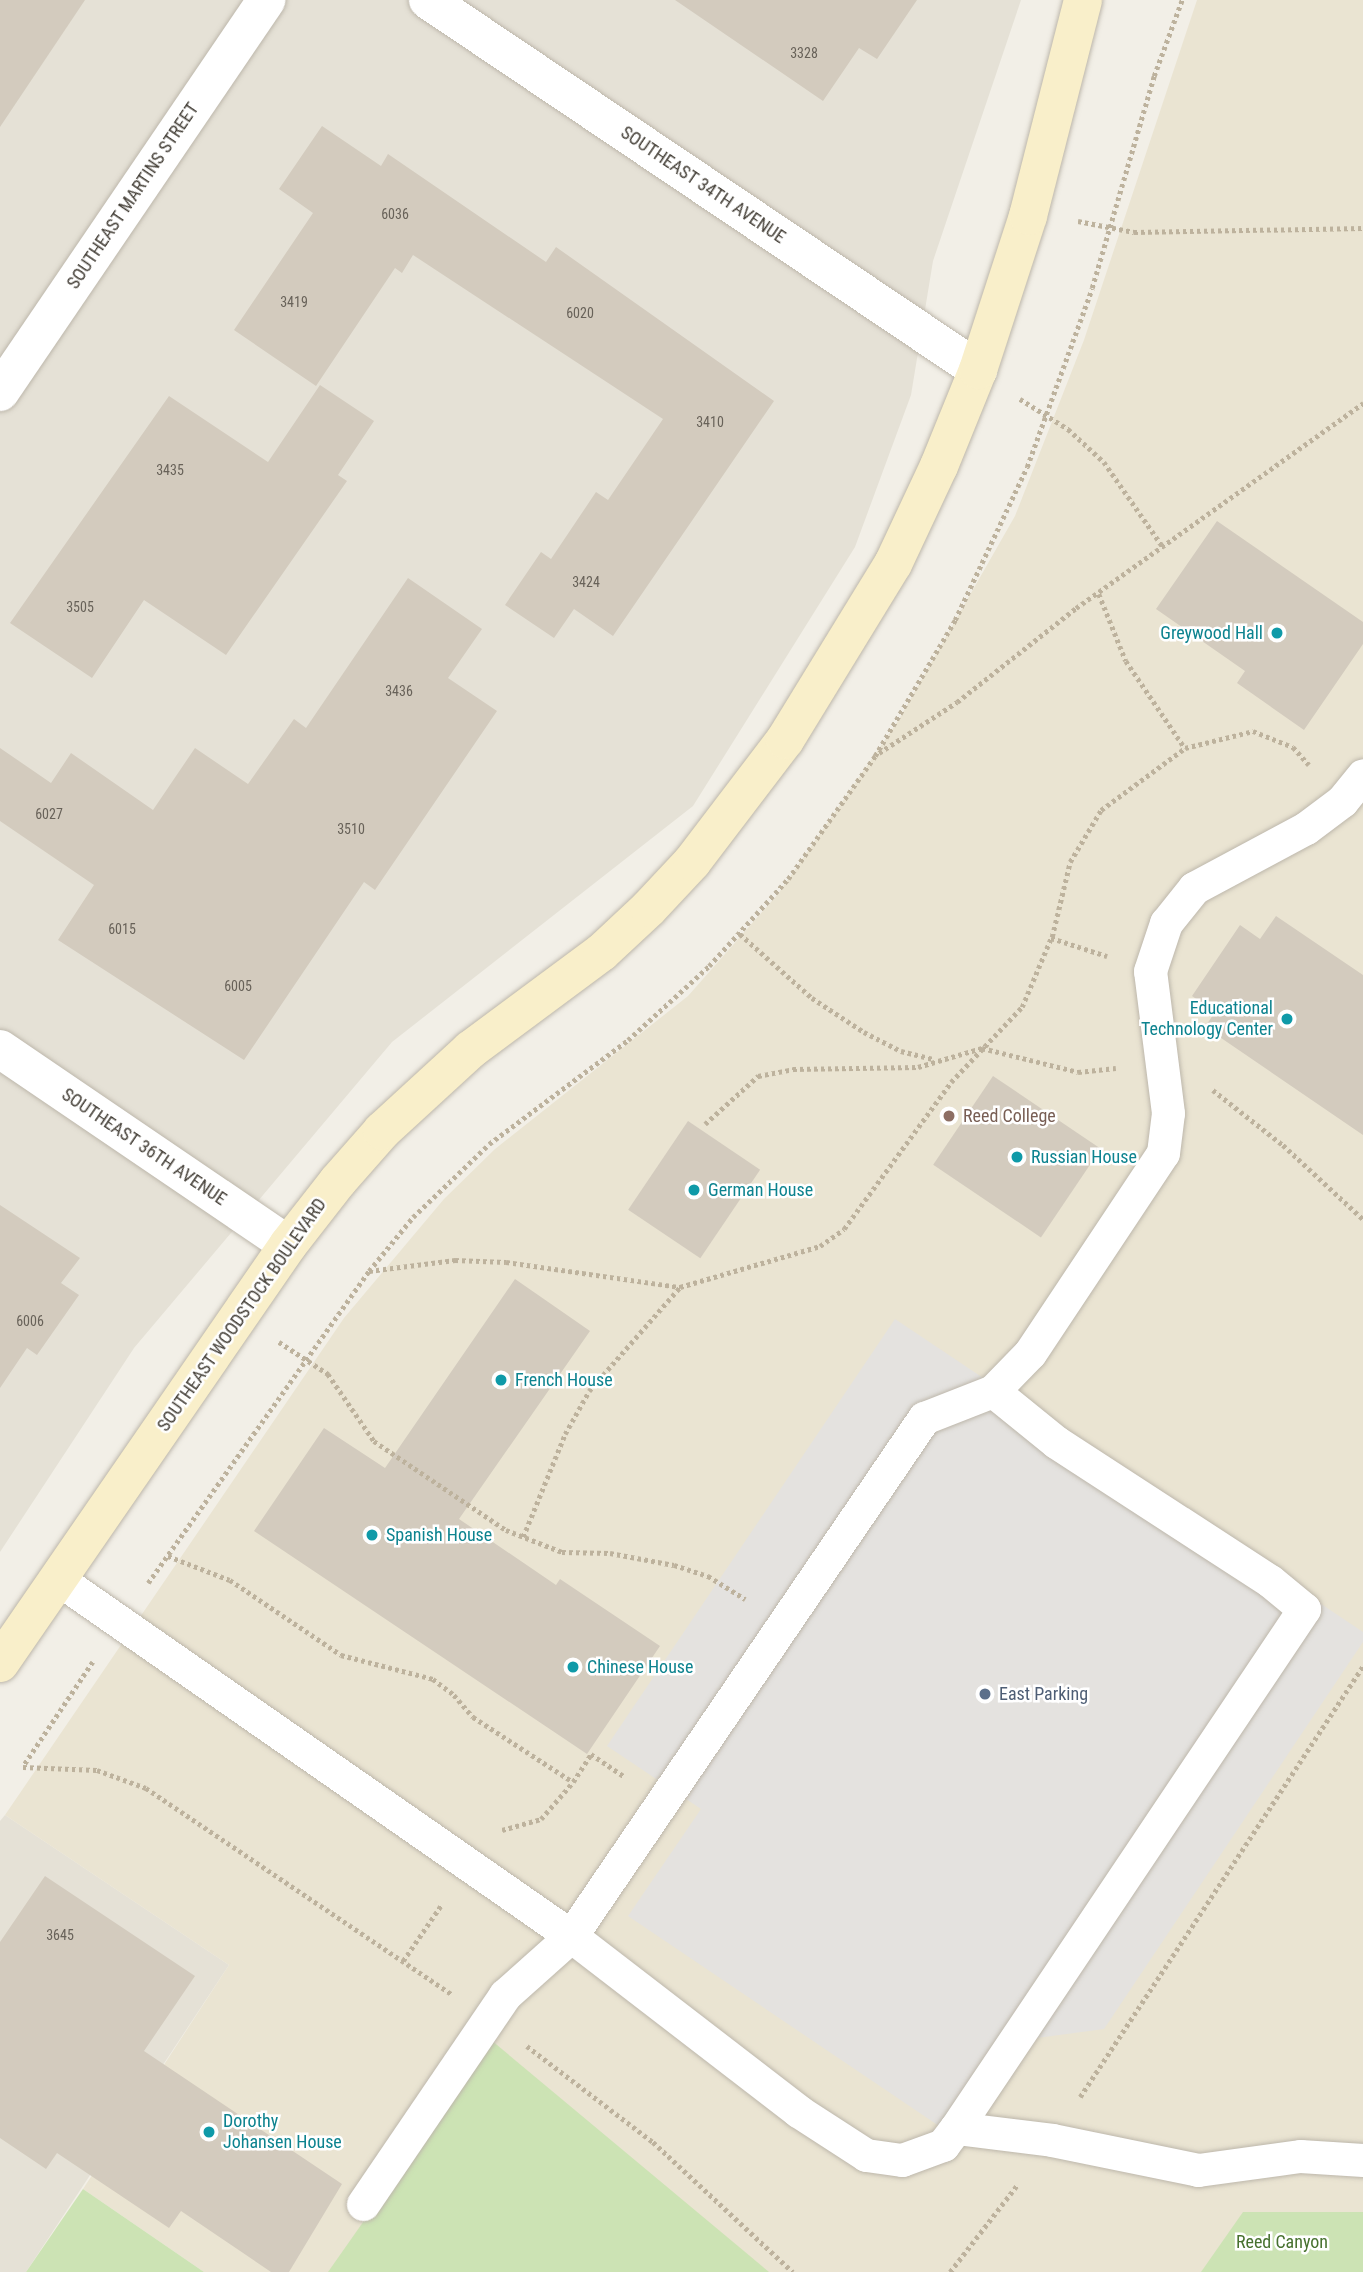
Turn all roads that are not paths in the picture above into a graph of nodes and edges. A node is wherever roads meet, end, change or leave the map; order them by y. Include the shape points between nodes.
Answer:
1 (266, 0) edge
2 (428, 0) edge
3 (1083, 0) edge
4 (978, 370) junction
5 (0, 392) edge
6 (1363, 775) edge
7 (0, 1049) edge
8 (288, 1245) junction
9 (993, 1391) junction
10 (58, 1579) junction
11 (0, 1663) edge
12 (571, 1936) junction
13 (956, 2128) junction
14 (1363, 2160) edge
15 (363, 2204) dead end

1 - 5 street, SOUTHEAST MARTINS STREET
2 - 4 street, SOUTHEAST 34TH AVENUE
3 - 4 main road, SOUTHEAST WOODSTOCK BOULEVARD via 1032,203
4 - 8 main road, SOUTHEAST WOODSTOCK BOULEVARD via 893,564 793,729 741,802 692,862 602,952 470,1050 382,1131
6 - 9 lane via 1342,801 1306,828 1194,888 1166,923 1150,971 1168,1113 1163,1153 1030,1353
7 - 8 street, SOUTHEAST 36TH AVENUE
8 - 10 main road, SOUTHEAST WOODSTOCK BOULEVARD
9 - 12 lane via 924,1418
9 - 13 lane via 1056,1442 1270,1581 1304,1609
10 - 11 main road, SOUTHEAST WOODSTOCK BOULEVARD
10 - 12 lane
12 - 13 lane via 798,2111 866,2155 902,2160 943,2144
12 - 15 lane via 505,1994
13 - 14 lane via 1052,2140 1198,2170 1300,2156

